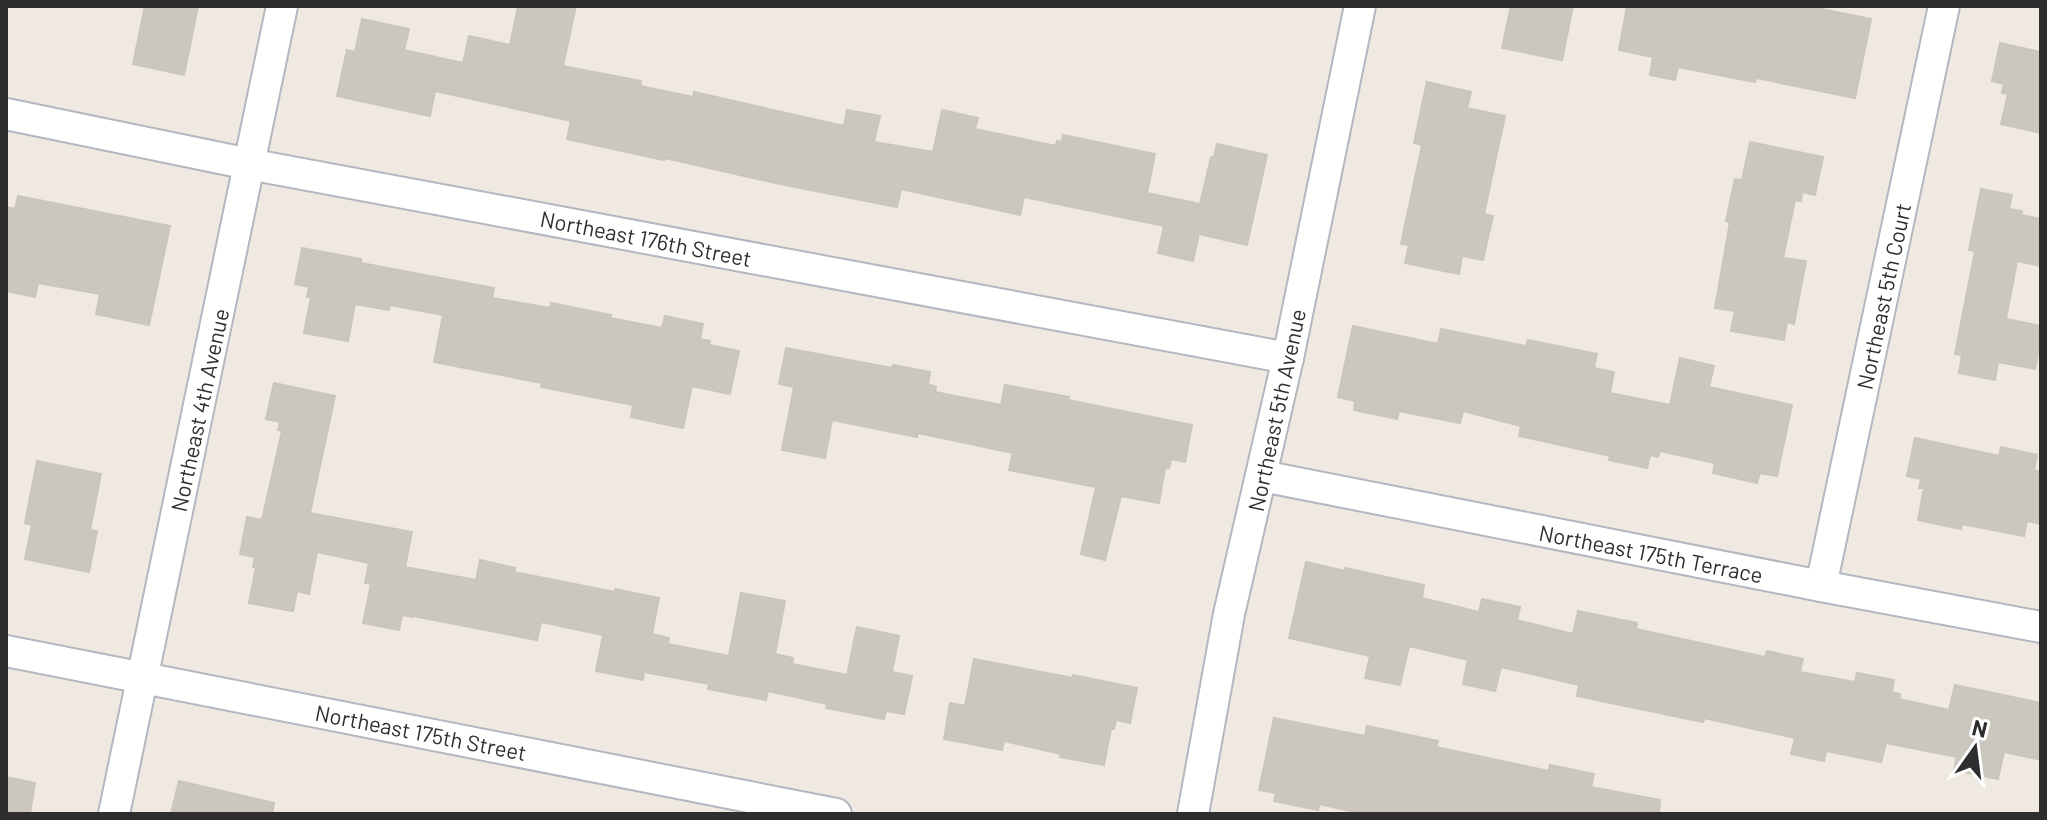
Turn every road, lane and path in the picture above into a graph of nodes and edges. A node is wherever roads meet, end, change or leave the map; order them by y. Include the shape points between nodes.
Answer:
1 (282, 6) edge
2 (1360, 6) edge
3 (1944, 6) edge
4 (6, 114) edge
5 (249, 164) junction
6 (1288, 358) junction
7 (1262, 476) junction
8 (1821, 586) junction
9 (2041, 627) edge
10 (6, 651) edge
11 (143, 678) junction
12 (114, 814) edge
13 (836, 814) edge
14 (1193, 814) edge

1 - 5 street, Northeast 4th Avenue
2 - 6 street, Northeast 5th Avenue
3 - 8 street, Northeast 5th Court
4 - 5 street, Northeast 176th Street
5 - 6 street, Northeast 176th Street
5 - 11 street, Northeast 4th Avenue
6 - 7 street, Northeast 5th Avenue
7 - 8 street, Northeast 175th Terrace
7 - 14 street, Northeast 5th Avenue via 1229,614
8 - 9 street, Northeast 175th Terrace
10 - 11 street, Northeast 175th Street
11 - 12 street, Northeast 4th Avenue
11 - 13 street, Northeast 175th Street

